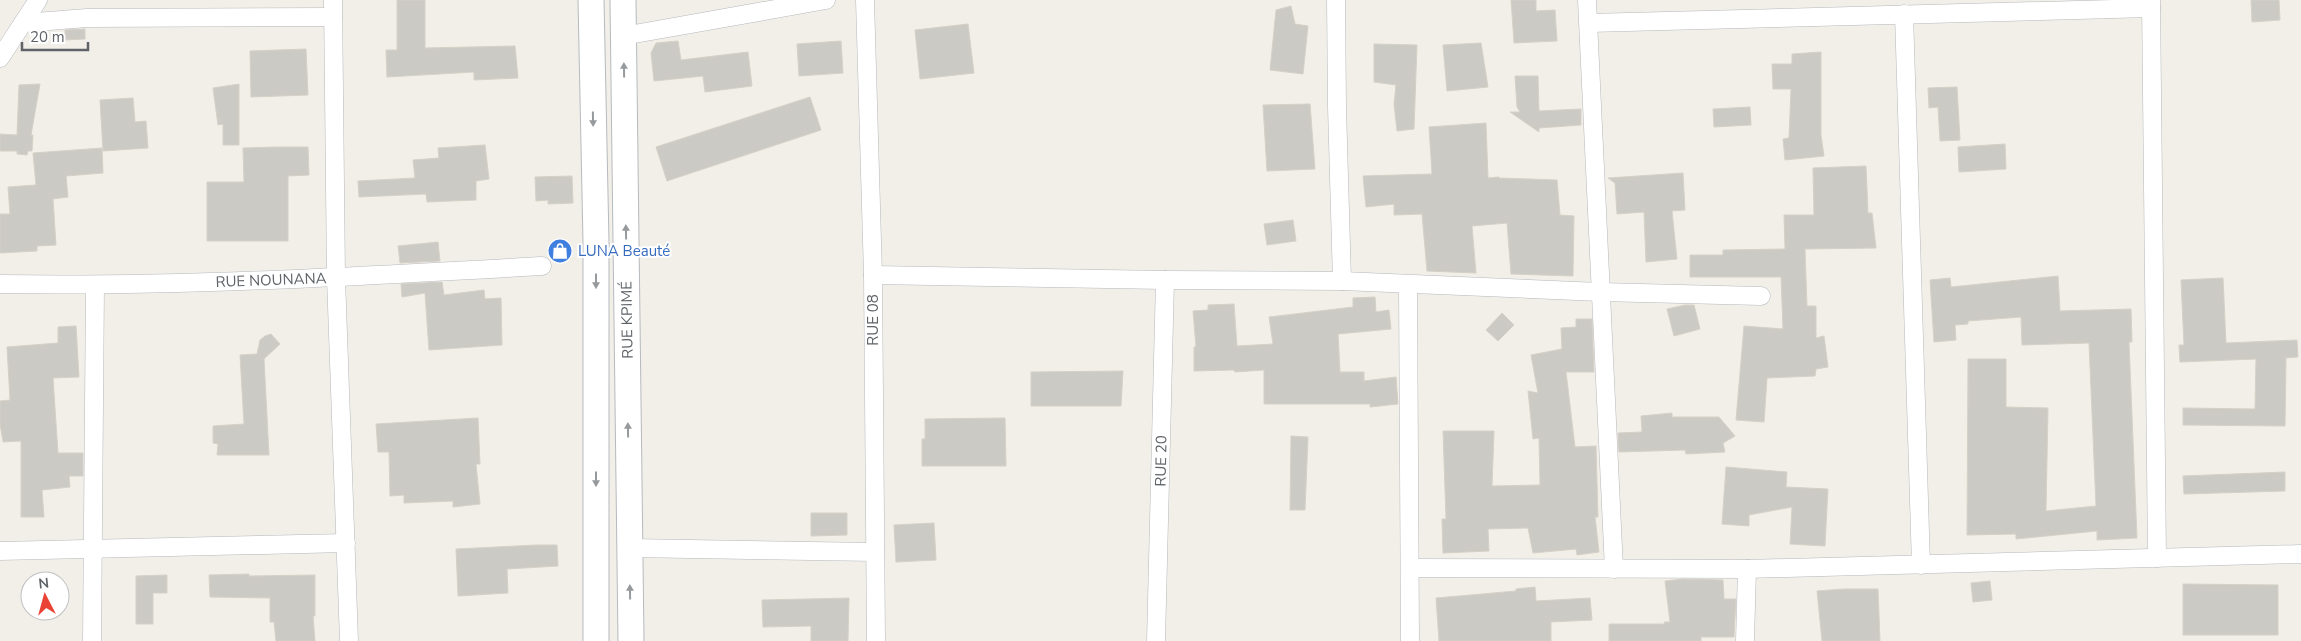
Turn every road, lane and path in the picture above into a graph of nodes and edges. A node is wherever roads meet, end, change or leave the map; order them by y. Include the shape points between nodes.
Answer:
1 (38, 0) edge
2 (591, 0) edge
3 (623, 0) edge
4 (826, 0) edge
5 (865, 0) edge
6 (1336, 0) edge
7 (1587, 0) edge
8 (2151, 4) edge
9 (333, 8) edge
10 (1904, 14) junction
11 (23, 22) junction
12 (1589, 23) junction
13 (623, 36) junction
14 (0, 58) edge
15 (542, 266) dead end
16 (873, 274) junction
17 (336, 278) junction
18 (1166, 280) junction
19 (1342, 281) junction
20 (0, 284) edge
21 (1408, 285) junction
22 (95, 286) junction
23 (1600, 292) junction
24 (1762, 296) dead end
25 (346, 543) junction
26 (92, 548) junction
27 (630, 548) junction
28 (0, 551) edge
29 (875, 552) junction
30 (2301, 554) edge
31 (2157, 558) junction
32 (1922, 565) junction
33 (1411, 568) junction
34 (1614, 569) junction
35 (1746, 569) junction
36 (92, 641) edge
37 (349, 641) edge
38 (596, 641) edge
39 (630, 641) edge
40 (876, 641) edge
41 (1156, 641) edge
42 (1410, 641) edge
43 (1745, 641) edge

1 - 11 street
2 -> 38 main road, RUE KPIMÉ via 596,242
3 - 13 main road, RUE KPIMÉ
4 - 13 street
5 - 16 street, RUE 08
6 - 19 street
7 - 12 street
8 - 10 street
8 - 31 street
9 - 11 street
9 - 17 street
10 - 12 street
10 - 32 street
11 - 14 street
12 - 23 street
27 -> 13 main road, RUE KPIMÉ
15 - 17 street, RUE NOUNANA
16 - 18 street
16 - 29 street, RUE 08
17 - 22 street, RUE NOUNANA
17 - 25 street
18 - 19 street
18 - 41 street, RUE 20
19 - 21 street
20 - 22 street, RUE NOUNANA
21 - 23 street
21 - 33 street
22 - 26 street
23 - 24 street
23 - 34 street
25 - 26 street
25 - 37 street
26 - 28 street
26 - 36 street
27 - 29 street
39 -> 27 main road, RUE KPIMÉ
29 - 40 street, RUE 08
30 - 31 street
31 - 32 street
32 - 35 street
33 - 34 street
33 - 42 street
34 - 35 street
35 - 43 street

